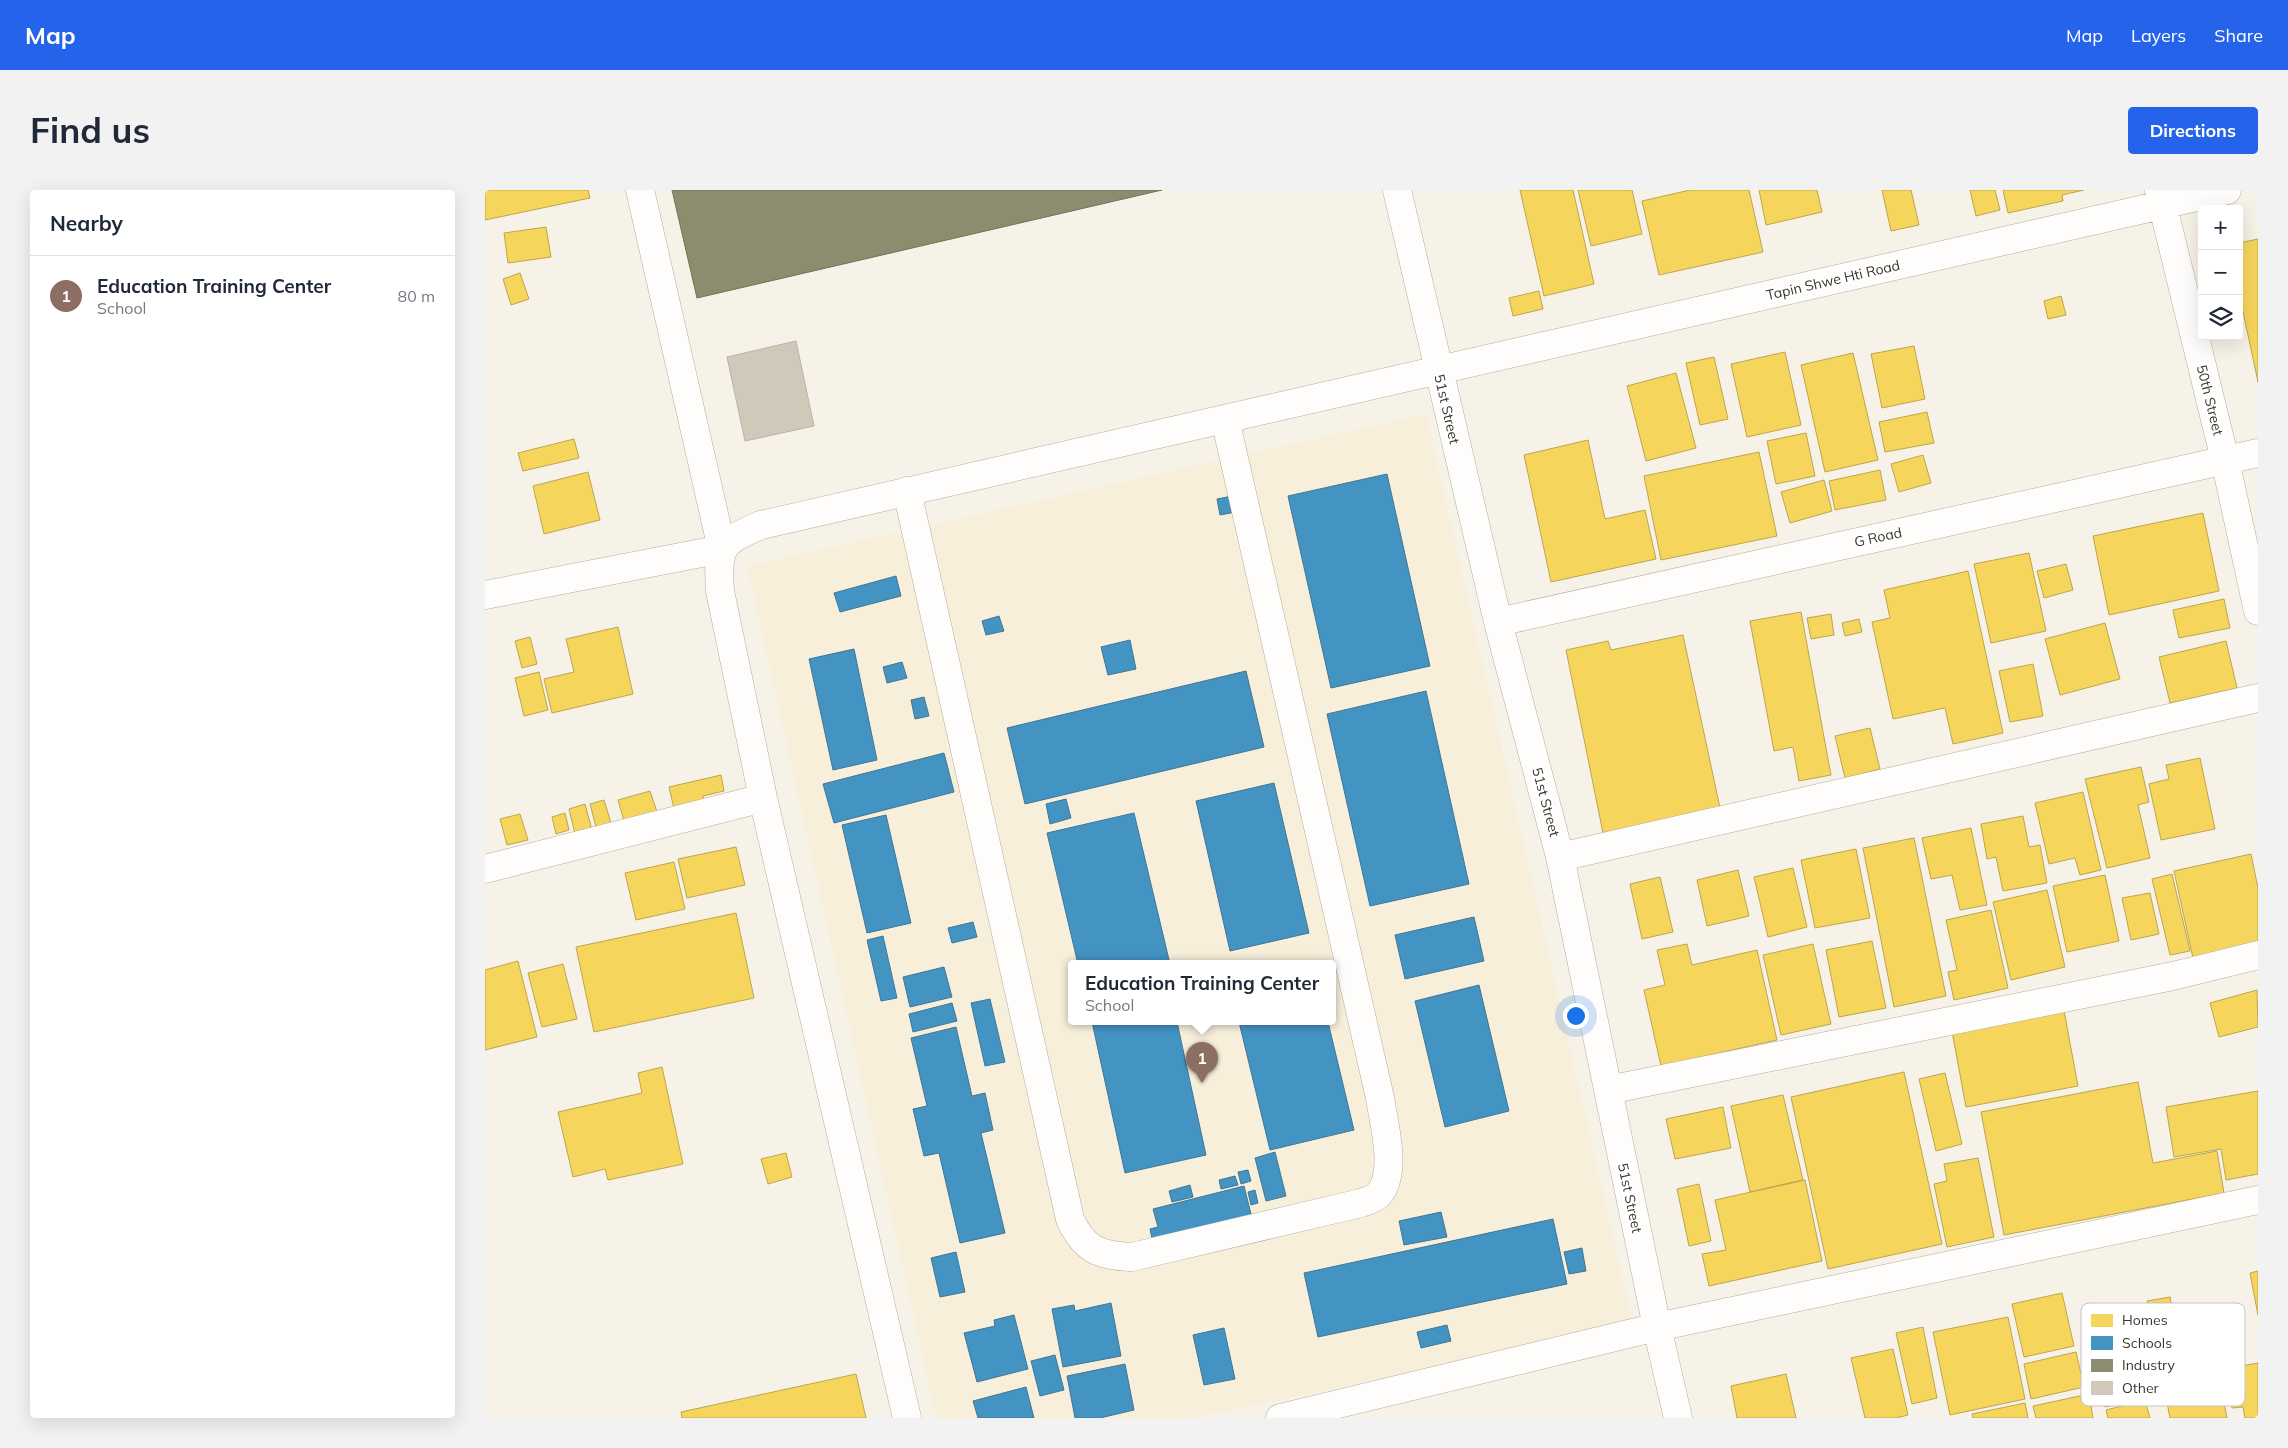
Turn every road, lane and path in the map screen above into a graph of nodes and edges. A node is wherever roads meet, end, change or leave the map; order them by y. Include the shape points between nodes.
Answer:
1 (640, 190) edge
2 (1397, 190) edge
3 (2227, 190) edge
4 (2161, 198) edge
5 (1438, 370) junction
6 (1225, 419) junction
7 (2258, 453) edge
8 (2225, 460) junction
9 (907, 491) junction
10 (722, 549) junction
11 (485, 595) edge
12 (2258, 611) edge
13 (1498, 622) junction
14 (2258, 698) edge
15 (763, 798) junction
16 (1560, 857) junction
17 (485, 869) edge
18 (2258, 955) edge
19 (1608, 1090) junction
20 (2258, 1200) edge
21 (1657, 1327) junction
22 (907, 1418) edge
23 (1280, 1418) edge
24 (1678, 1418) edge

1 - 10 street
2 - 5 street, 51st Street
3 - 4 street, Tapin Shwe Hti Road
4 - 5 street, Tapin Shwe Hti Road
4 - 8 street, 50th Street
5 - 6 street, Tapin Shwe Hti Road
5 - 13 street, 51st Street
6 - 9 street, Tapin Shwe Hti Road
6 - 9 street via 1380,1098 1389,1162 1387,1181 1378,1196 1361,1203 1133,1257 1111,1256 1091,1247 1078,1236 1070,1219
7 - 8 street, G Road
8 - 12 street, 50th Street
8 - 13 street, G Road
9 - 10 street, Tapin Shwe Hti Road via 761,525 734,537
10 - 11 street
10 - 15 street via 719,569 721,591
13 - 16 street, 51st Street
14 - 16 street
15 - 17 street
15 - 22 street
16 - 19 street, 51st Street
18 - 19 street via 2173,976
19 - 21 street, 51st Street
20 - 21 street
21 - 23 street
21 - 24 street, 51st Street

